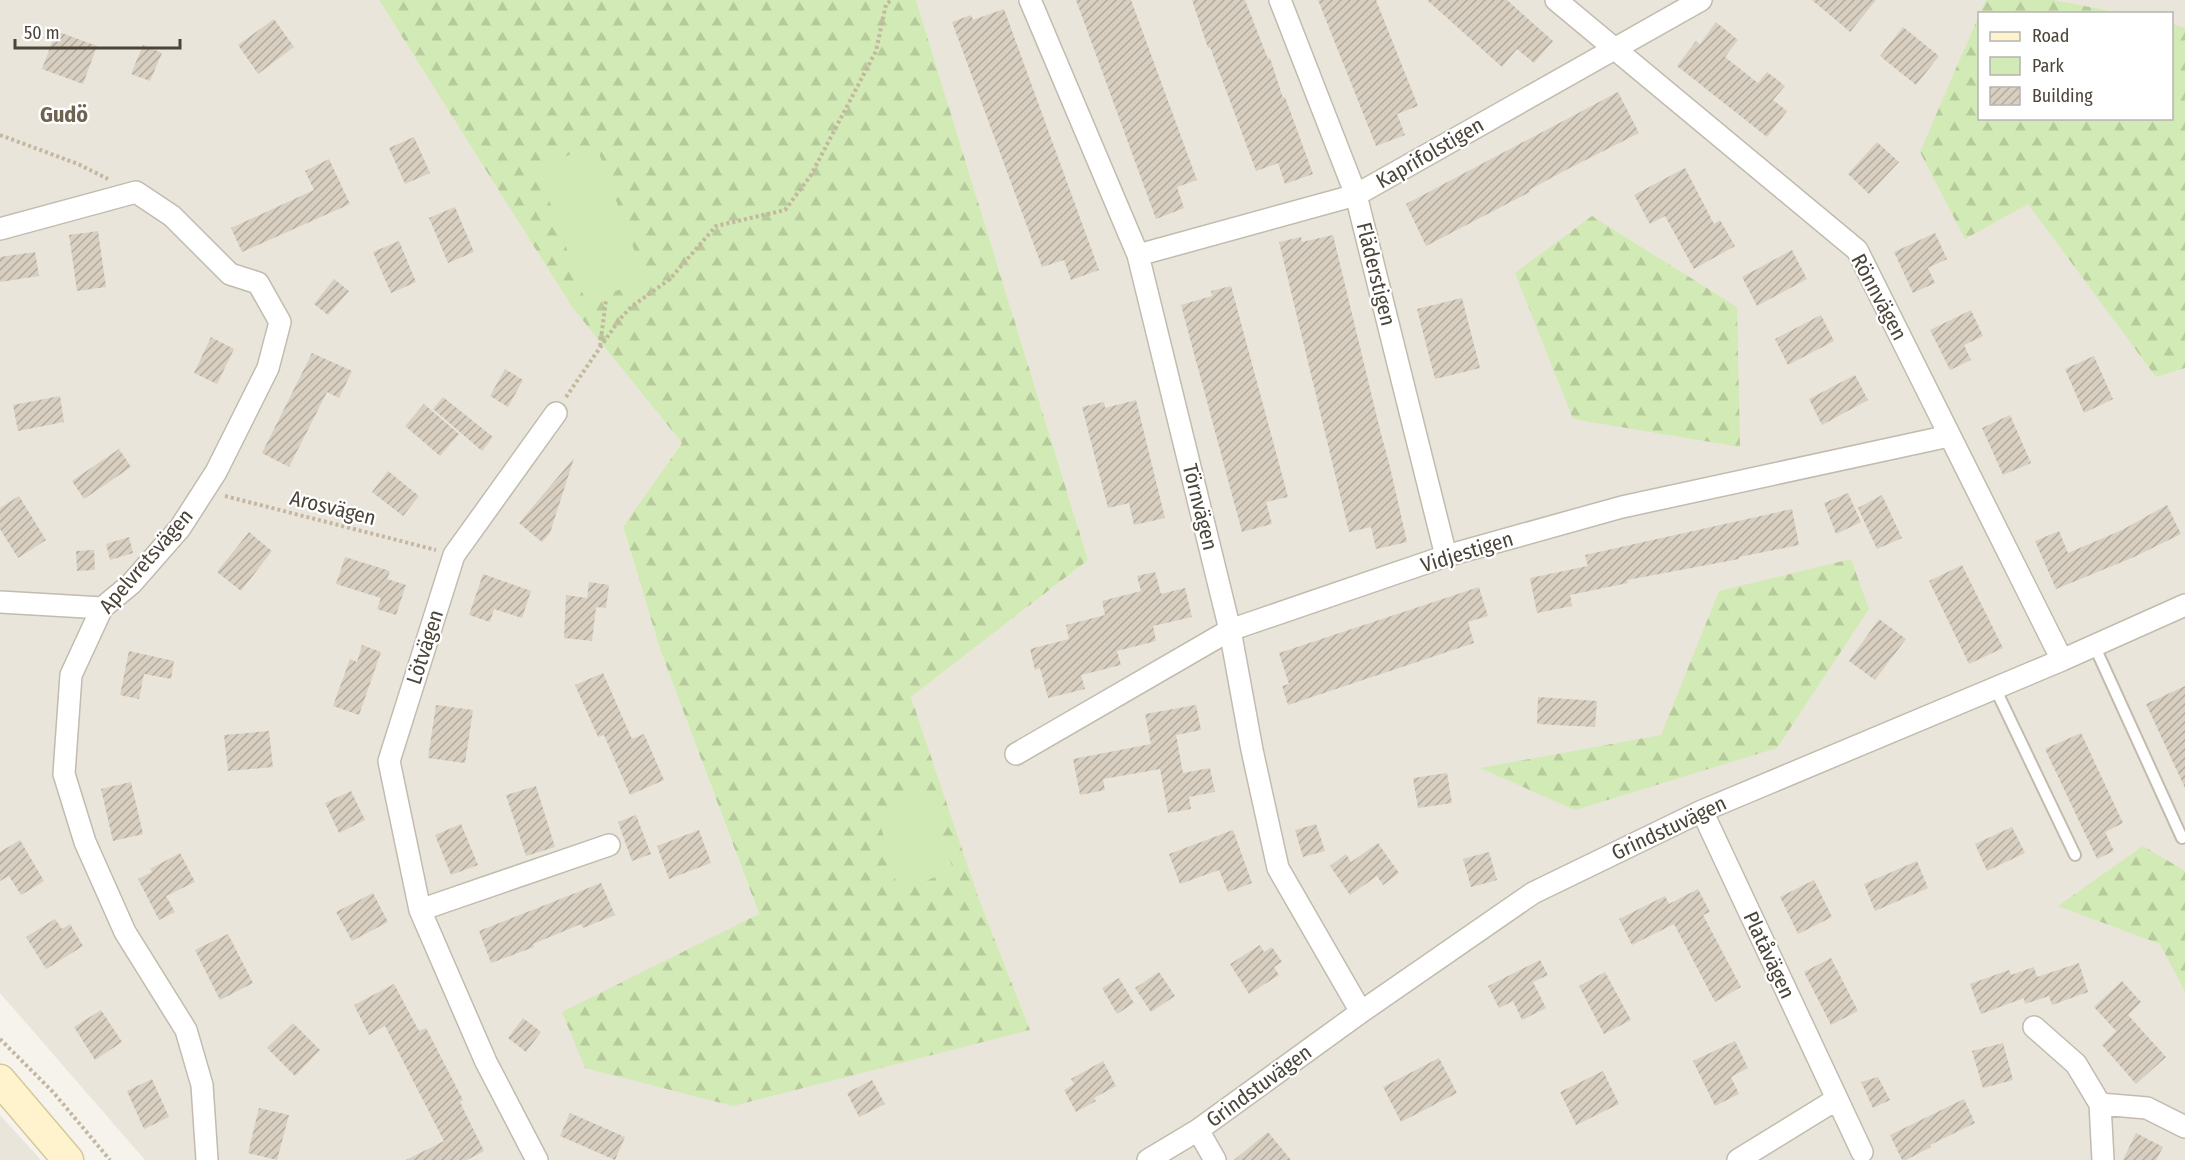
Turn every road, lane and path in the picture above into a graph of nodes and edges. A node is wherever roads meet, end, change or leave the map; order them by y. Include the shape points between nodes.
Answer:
1 (892, 0) edge
2 (1030, 0) edge
3 (1280, 0) edge
4 (1556, 0) edge
5 (1701, 0) edge
6 (1615, 48) junction
7 (0, 135) edge
8 (136, 192) junction
9 (1356, 195) junction
10 (0, 229) edge
11 (1138, 255) junction
12 (606, 300) dead end
13 (600, 349) junction
14 (556, 413) joint
15 (1949, 436) junction
16 (204, 491) junction
17 (454, 555) junction
18 (1446, 556) junction
19 (0, 602) edge
20 (2185, 605) edge
21 (102, 608) junction
22 (1230, 630) junction
23 (2094, 645) junction
24 (2062, 660) junction
25 (1995, 688) junction
26 (1016, 754) dead end
27 (1702, 811) junction
28 (2182, 838) dead end
29 (609, 845) dead end
30 (2075, 855) dead end
31 (420, 909) junction
32 (1361, 1012) junction
33 (2034, 1027) dead end
34 (0, 1039) edge
35 (0, 1080) edge
36 (1837, 1099) junction
37 (2100, 1104) junction
38 (2185, 1127) edge
39 (1198, 1130) junction
40 (1862, 1152) dead end
41 (68, 1160) edge
42 (110, 1160) edge
43 (207, 1160) edge
44 (537, 1160) edge
45 (1148, 1160) edge
46 (1215, 1160) edge
47 (1738, 1160) edge
48 (2103, 1160) edge

1 - 13 path via 886,4 876,51 811,175 784,210 716,226 670,279 631,307
2 - 11 street, Törnvägen
3 - 9 street, Fläderstigen
4 - 6 street, Rönnvägen
5 - 6 street, Kaprifolstigen
6 - 9 street, Kaprifolstigen
6 - 15 street, Rönnvägen via 1857,250
7 - 8 path via 78,164
8 - 10 street
8 - 16 street, Apelvretsvägen via 172,216 231,274 258,283 280,322 268,368
9 - 11 street, Kaprifolstigen
9 - 18 street, Fläderstigen
11 - 22 street, Törnvägen
12 - 13 path
13 - 14 path
14 - 17 street, Lötvägen
15 - 18 street, Vidjestigen via 1622,507
15 - 24 street, Rönnvägen
16 - 17 path, Arosvägen
16 - 21 street, Apelvretsvägen via 180,528 131,584
17 - 31 street, Lötvägen via 389,761
18 - 22 street, Vidjestigen
19 - 21 street
20 - 23 street, Grindstuvägen
21 - 43 street, Apelvretsvägen via 71,675 64,774 85,842 125,932 186,1029 202,1085
22 - 26 street, Vidjestigen
22 - 32 street, Törnvägen via 1278,868
23 - 24 street, Grindstuvägen
23 - 28 lane
24 - 25 street, Grindstuvägen
25 - 27 street, Grindstuvägen
25 - 30 lane
27 - 32 street, Grindstuvägen via 1533,893
27 - 36 street, Platåvägen
29 - 31 street
31 - 44 street, Lötvägen via 486,1062
32 - 39 street, Grindstuvägen
33 - 37 street via 2076,1064
34 - 42 path via 53,1092
35 - 41 main road
36 - 40 street, Platåvägen
36 - 47 street
37 - 38 street via 2146,1108
37 - 48 street
39 - 45 street, Grindstuvägen
39 - 46 street, Grindstuvägen

